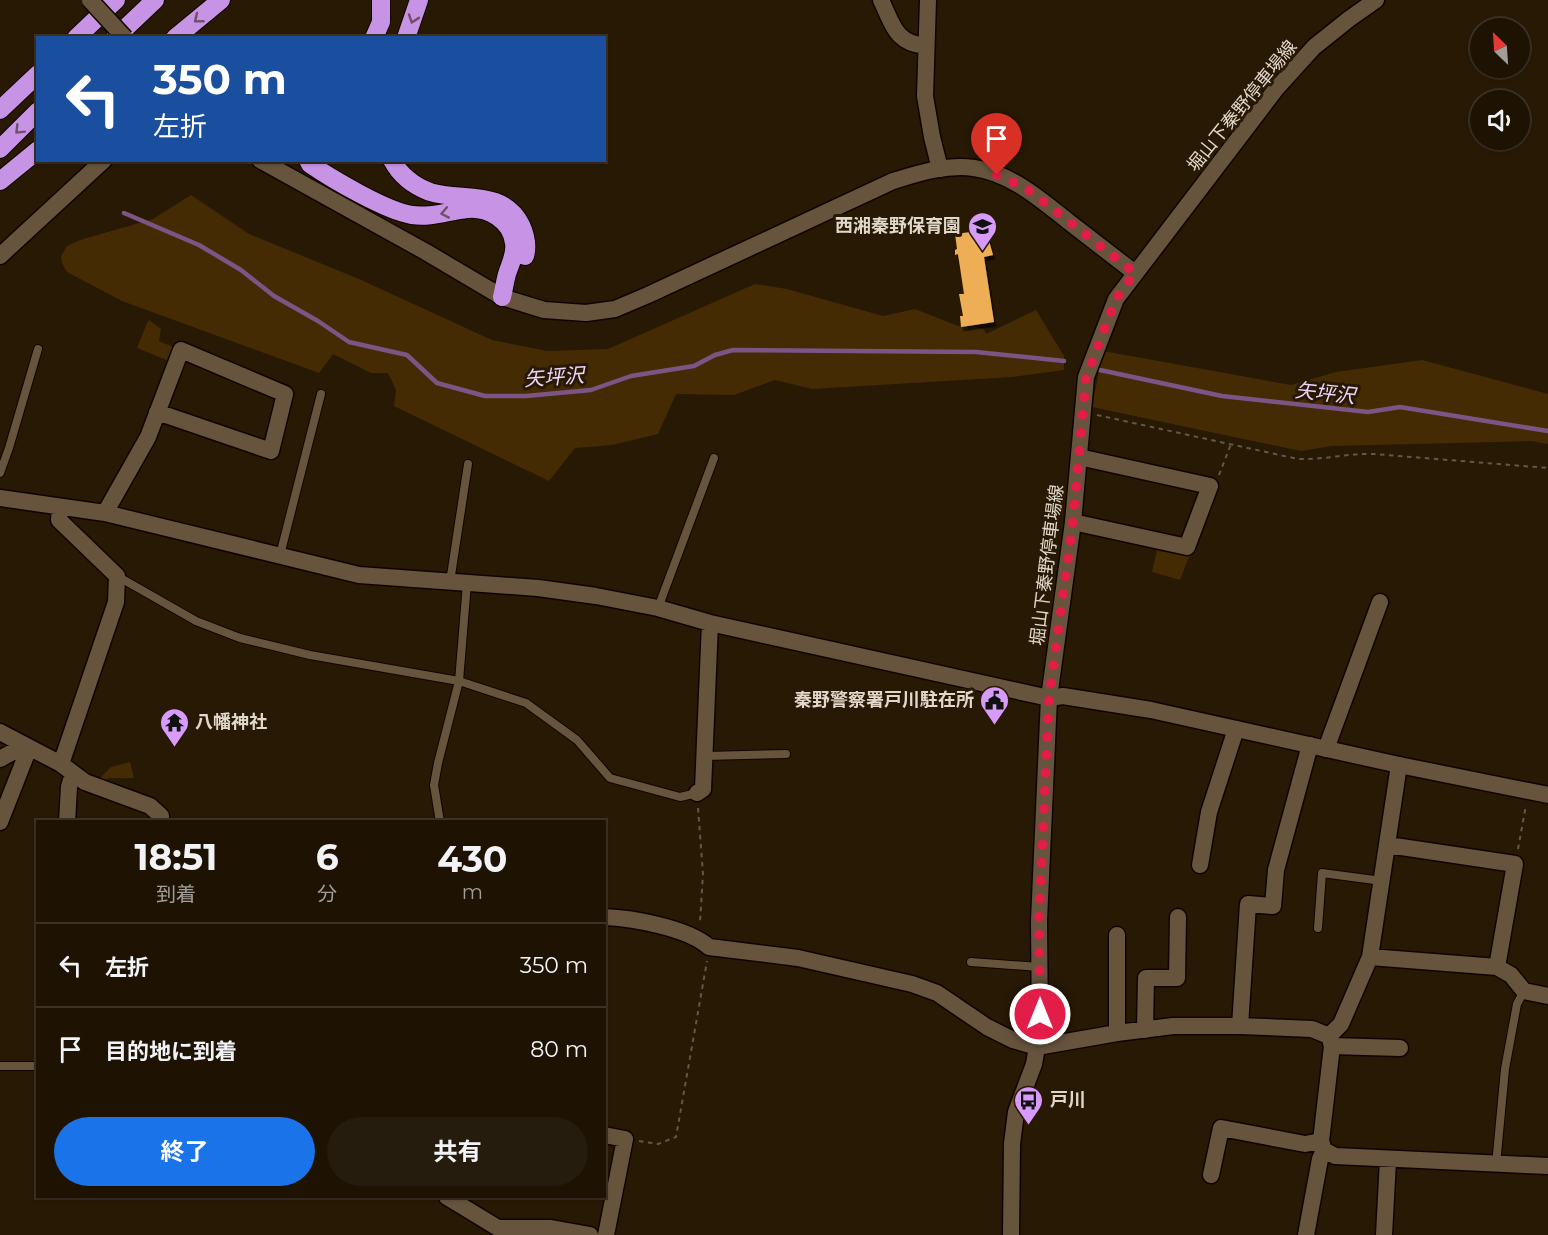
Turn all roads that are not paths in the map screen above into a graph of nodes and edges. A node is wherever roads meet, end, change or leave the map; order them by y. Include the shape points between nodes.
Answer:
1 (90, 0) edge
2 (116, 0) edge
3 (155, 0) edge
4 (221, 0) edge
5 (381, 0) edge
6 (419, 0) edge
7 (881, 0) edge
8 (928, 0) edge
9 (1376, 0) edge
10 (78, 36) edge
11 (118, 36) edge
12 (123, 36) edge
13 (177, 36) edge
14 (375, 36) edge
15 (407, 36) edge
16 (926, 46) junction
17 (36, 76) edge
18 (0, 110) edge
19 (36, 113) edge
20 (0, 149) edge
21 (36, 152) edge
22 (102, 162) edge
23 (264, 162) edge
24 (392, 164) edge
25 (319, 167) edge
26 (940, 169) junction
27 (0, 181) edge
28 (0, 256) edge
29 (1135, 273) junction
30 (502, 297) junction
31 (38, 349) dead end
32 (321, 394) dead end
33 (157, 412) junction
34 (1079, 457) junction
35 (714, 458) dead end
36 (468, 464) dead end
37 (0, 473) edge
38 (0, 498) edge
39 (60, 508) junction
40 (105, 513) junction
41 (1073, 522) junction
42 (280, 555) junction
43 (117, 576) junction
44 (458, 582) junction
45 (1380, 602) dead end
46 (658, 608) junction
47 (710, 623) junction
48 (459, 681) junction
49 (1049, 698) junction
50 (1236, 729) junction
51 (0, 732) edge
52 (27, 746) junction
53 (1318, 747) junction
54 (786, 754) dead end
55 (705, 756) junction
56 (0, 759) edge
57 (1399, 765) junction
58 (67, 769) junction
59 (697, 793) joint
60 (1548, 795) edge
61 (67, 820) edge
62 (161, 820) edge
63 (440, 820) edge
64 (0, 822) edge
65 (1388, 845) junction
66 (1200, 865) dead end
67 (1382, 882) junction
68 (606, 917) edge
69 (1178, 917) dead end
70 (1318, 928) dead end
71 (1117, 935) dead end
72 (1370, 957) junction
73 (971, 962) dead end
74 (1040, 967) junction
75 (1497, 967) junction
76 (1524, 991) junction
77 (1548, 996) edge
78 (1240, 1026) junction
79 (1145, 1030) junction
80 (1116, 1033) junction
81 (1331, 1041) junction
82 (1036, 1047) junction
83 (1400, 1048) dead end
84 (0, 1066) edge
85 (36, 1066) edge
86 (606, 1135) edge
87 (1323, 1145) junction
88 (1388, 1160) junction
89 (1496, 1165) junction
90 (1548, 1166) edge
91 (1211, 1175) dead end
92 (448, 1198) edge
93 (1389, 1225) edge
94 (497, 1231) edge
95 (590, 1235) edge
96 (606, 1235) edge
97 (1011, 1235) edge
98 (1306, 1235) edge

1 - 12 street, bridge
2 - 10 highway
3 - 11 highway
4 -> 13 highway
5 - 14 highway via 381,22
6 -> 15 highway
7 - 16 street via 903,40
8 - 16 street
9 - 29 street, 堀山下秦野停車場線 via 1314,47 1276,89
16 - 26 street via 925,96
17 - 18 highway
19 -> 20 highway
21 - 27 highway
22 - 28 street
23 - 30 street
24 - 30 highway via 428,191 485,198 506,206 514,214 524,233 526,253
30 -> 25 highway via 514,243 496,214 481,208 411,215 393,210
26 - 29 street via 974,168 1026,188
26 - 30 street via 893,181 615,309 586,313 544,310
29 - 34 street, 堀山下秦野停車場線 via 1116,299 1086,377
31 - 37 lane
32 - 42 lane
33 - 33 street via 271,451 285,394 181,350
33 - 40 street via 148,437
34 - 41 street, 堀山下秦野停車場線
34 - 41 street via 1210,486 1187,547
35 - 46 lane
36 - 44 lane
38 - 39 street
39 - 40 street
39 - 43 street via 59,520
40 - 42 street
41 - 49 street, 堀山下秦野停車場線
42 - 44 street via 360,575
43 - 48 lane via 196,621 240,638 310,655
43 - 58 street via 116,602
44 - 46 street via 585,594
44 - 48 lane
45 - 53 street
46 - 47 street
47 - 49 street
47 - 55 street
48 - 59 lane via 526,702 577,740 610,778 680,797
48 - 63 lane via 434,785
49 - 50 street via 1063,696 1151,710
49 - 74 street, 堀山下秦野停車場線
50 - 53 street
50 - 66 street via 1209,812
51 - 52 street
52 - 56 street
52 - 58 street
52 - 64 street
53 - 57 street
53 - 78 street via 1276,870 1274,906 1248,904
54 - 55 lane
55 - 59 street via 703,789
57 - 60 street
57 - 65 street
58 - 61 street
58 - 62 street via 85,782 150,807
65 - 67 street
65 - 75 street via 1522,865
67 - 70 lane via 1322,873
67 - 72 street
68 - 82 street via 632,918 704,943 798,958 912,984 937,993 1012,1040
69 - 79 street via 1177,978 1146,978
71 - 80 street
72 - 75 street
72 - 81 street
73 - 74 lane
74 - 82 street, 堀山下秦野停車場線 via 1040,1030
75 - 76 street via 1511,975
76 - 77 street
76 - 89 lane via 1517,1004 1505,1069
78 - 79 street
78 - 81 street via 1312,1029
79 - 80 street
80 - 82 street
81 - 83 street
81 - 87 street
82 - 97 street, 堀山下秦野停車場線 via 1034,1064 1016,1112
84 - 85 lane
86 - 96 street via 625,1139
87 - 88 street via 1335,1156
87 - 91 street via 1221,1128
87 - 98 street
88 - 89 street
88 - 93 street
89 - 90 street
92 - 94 street
94 - 95 street via 551,1228

